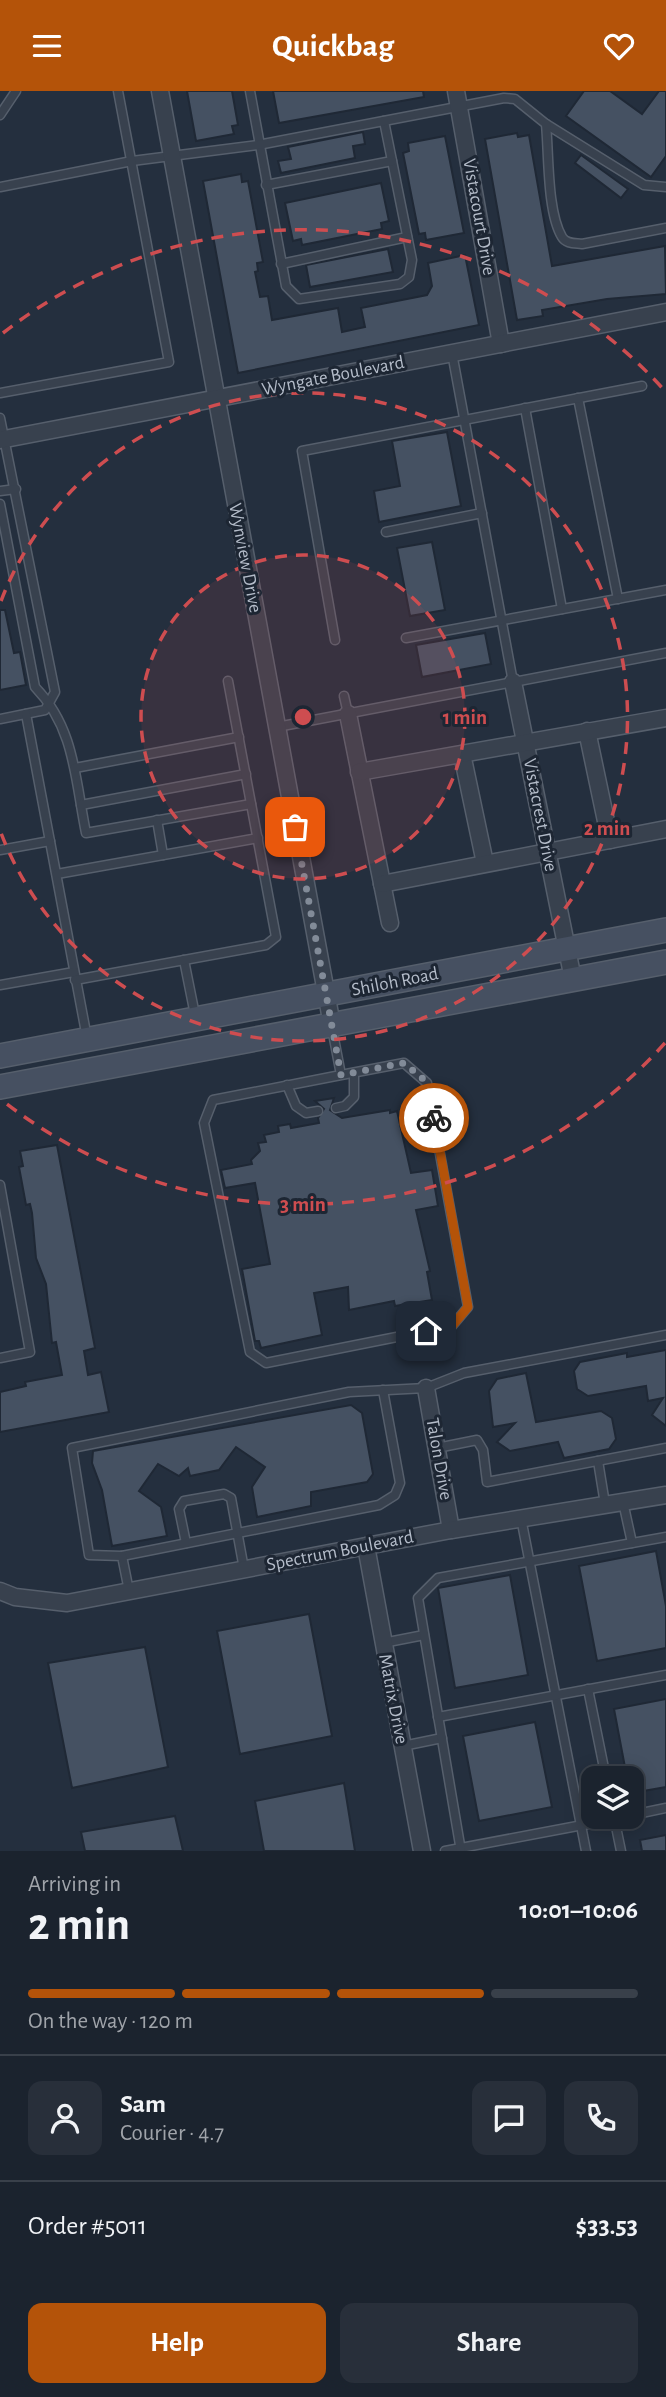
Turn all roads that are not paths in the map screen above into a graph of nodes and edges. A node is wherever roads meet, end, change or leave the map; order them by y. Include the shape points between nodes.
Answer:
1 (16, 91) edge
2 (118, 91) edge
3 (160, 91) edge
4 (250, 91) edge
5 (457, 99) edge
6 (0, 115) edge
7 (384, 121) junction
8 (546, 124) junction
9 (258, 145) junction
10 (172, 158) junction
11 (392, 160) junction
12 (132, 162) junction
13 (266, 185) junction
14 (0, 187) edge
15 (666, 187) edge
16 (666, 228) edge
17 (407, 237) junction
18 (281, 264) junction
19 (666, 312) edge
20 (501, 344) junction
21 (452, 353) junction
22 (642, 386) dead end
23 (0, 394) edge
24 (578, 398) junction
25 (215, 399) junction
26 (525, 408) junction
27 (0, 418) edge
28 (465, 420) junction
29 (2, 440) edge
30 (16, 489) junction
31 (0, 491) edge
32 (0, 504) edge
33 (482, 513) junction
34 (386, 532) dead end
35 (666, 590) edge
36 (618, 599) junction
37 (562, 609) junction
38 (502, 620) junction
39 (406, 638) dead end
40 (334, 640) dead end
41 (666, 653) edge
42 (228, 681) dead end
43 (513, 682) junction
44 (344, 696) dead end
45 (51, 703) junction
46 (26, 714) junction
47 (348, 714) junction
48 (666, 717) edge
49 (0, 719) edge
50 (276, 727) junction
51 (587, 731) junction
52 (239, 737) junction
53 (525, 742) junction
54 (462, 754) junction
55 (75, 768) junction
56 (359, 772) junction
57 (246, 774) junction
58 (251, 804) junction
59 (80, 805) junction
60 (157, 820) junction
61 (666, 829) edge
62 (258, 838) junction
63 (610, 840) junction
64 (50, 841) junction
65 (0, 850) edge
66 (547, 851) junction
67 (163, 855) junction
68 (485, 863) junction
69 (57, 874) junction
70 (382, 884) junction
71 (390, 923) dead end
72 (666, 930) edge
73 (566, 948) junction
74 (184, 960) junction
75 (666, 962) edge
76 (74, 976) junction
77 (573, 979) junction
78 (0, 985) edge
79 (326, 996) junction
80 (196, 1020) junction
81 (332, 1025) junction
82 (87, 1040) junction
83 (5, 1051) edge
84 (93, 1070) junction
85 (354, 1073) junction
86 (341, 1075) junction
87 (287, 1086) junction
88 (0, 1087) edge
89 (336, 1108) dead end
90 (318, 1111) dead end
91 (0, 1185) edge
92 (2, 1205) edge
93 (666, 1335) edge
94 (0, 1359) edge
95 (426, 1388) junction
96 (383, 1390) junction
97 (437, 1448) junction
98 (666, 1448) edge
99 (598, 1461) junction
100 (666, 1495) edge
101 (623, 1502) junction
102 (605, 1504) junction
103 (521, 1518) junction
104 (451, 1530) junction
105 (237, 1533) junction
106 (666, 1537) edge
107 (186, 1543) junction
108 (632, 1543) junction
109 (366, 1546) junction
110 (122, 1556) junction
111 (530, 1561) junction
112 (244, 1569) junction
113 (129, 1591) junction
114 (7, 1594) edge
115 (0, 1606) edge
116 (424, 1635) junction
117 (383, 1643) junction
118 (666, 1675) edge
119 (588, 1689) junction
120 (556, 1695) junction
121 (438, 1717) junction
122 (442, 1738) junction
123 (402, 1746) junction
124 (604, 1766) edge
125 (666, 1808) edge
126 (644, 1813) edge
127 (581, 1825) joint
128 (582, 1829) edge
129 (616, 1829) edge
130 (461, 1849) edge
131 (422, 1851) edge
132 (445, 1851) edge
133 (586, 1851) edge
134 (621, 1851) edge

1 - 6 lane
2 - 12 lane
3 - 10 street, Wynview Drive
4 - 9 lane
5 - 7 lane
5 - 8 lane via 515,99
5 - 20 street, Vistacourt Drive
7 - 9 lane
7 - 11 lane
8 - 15 lane via 644,185
8 - 16 lane via 554,211 563,239 582,244
9 - 10 lane
9 - 13 lane
10 - 12 lane
10 - 25 street, Wynview Drive
11 - 13 lane
11 - 17 lane
12 - 14 lane
12 - 23 lane via 169,362
13 - 18 lane
17 - 18 lane
17 - 18 lane via 412,260 409,277 400,284 299,299 286,286
19 - 20 street, Wyngate Boulevard
20 - 21 street, Wyngate Boulevard
21 - 25 street, Wyngate Boulevard
21 - 28 lane
22 - 24 lane
24 - 26 lane
24 - 36 lane
25 - 29 street, Wyngate Boulevard
25 - 50 street, Wynview Drive
26 - 28 lane
26 - 37 lane
27 - 29 lane
28 - 33 lane
28 - 40 lane via 302,451
29 - 30 lane
30 - 31 lane
30 - 45 lane via 55,692
32 - 45 lane via 35,687
33 - 34 lane
33 - 38 lane
35 - 36 lane
36 - 37 lane
37 - 38 lane
38 - 39 lane
38 - 43 lane
41 - 43 lane
42 - 52 lane
43 - 47 lane
43 - 53 street, Vistacrest Drive
44 - 47 lane
45 - 46 lane via 45,710
45 - 55 lane via 65,728
46 - 49 lane
46 - 64 lane
47 - 50 lane
47 - 56 street
48 - 51 street
50 - 79 street, Wynview Drive
51 - 53 street
51 - 63 street
52 - 55 lane
52 - 57 lane
53 - 54 street
53 - 66 street, Vistacrest Drive
54 - 56 street
54 - 68 street
55 - 59 lane
56 - 70 street
57 - 58 lane
57 - 59 lane
58 - 60 lane
58 - 62 lane
59 - 60 lane via 86,833
60 - 67 lane
61 - 63 street
62 - 67 lane
62 - 74 lane via 276,937 266,945
63 - 66 street
64 - 65 lane
64 - 69 lane
66 - 68 street
66 - 73 street, Vistacrest Drive
67 - 69 lane
68 - 70 street
69 - 76 lane
70 - 71 street
72 - 73 main road, Shiloh Road
73 - 77 street, Vistacrest Drive
73 - 79 main road, Shiloh Road
74 - 76 lane
74 - 80 lane
75 - 77 main road, Shiloh Road
76 - 78 lane
76 - 82 lane
77 - 81 main road, Shiloh Road
79 - 80 main road, Shiloh Road
79 - 81 street, Wynview Drive
80 - 82 main road, Shiloh Road
81 - 84 main road, Shiloh Road
81 - 86 lane
82 - 83 main road, Shiloh Road
82 - 84 main road
84 - 88 main road, Shiloh Road
85 - 86 lane
85 - 87 lane via 404,1063 428,1083 468,1307 452,1326 266,1363 250,1352 204,1123 213,1100
85 - 89 lane via 354,1097
86 - 87 lane
87 - 90 lane via 296,1106 306,1113
91 - 92 lane
92 - 94 lane via 30,1352
93 - 95 lane via 464,1373
95 - 96 lane
95 - 97 street, Talon Drive
96 - 105 lane via 400,1483 395,1495 379,1505
96 - 110 lane via 349,1392 72,1448 89,1555
97 - 99 lane via 477,1440 483,1450 487,1482
97 - 104 street, Talon Drive
98 - 99 lane
99 - 102 lane
100 - 101 street, Spectrum Boulevard
101 - 102 street, Spectrum Boulevard
101 - 108 lane
102 - 103 street, Spectrum Boulevard
103 - 104 street, Spectrum Boulevard
103 - 111 lane
104 - 109 street, Spectrum Boulevard
105 - 107 lane
105 - 107 lane via 231,1498 224,1494 184,1501 179,1509
105 - 112 lane
106 - 108 lane
107 - 110 lane
108 - 111 lane
109 - 112 street, Spectrum Boulevard
109 - 117 street, Matrix Drive
110 - 113 lane
111 - 116 lane via 438,1578 418,1598
111 - 120 lane
112 - 113 street, Spectrum Boulevard
113 - 114 street, Spectrum Boulevard via 67,1603
114 - 115 street, Spectrum Boulevard
116 - 117 lane
116 - 121 lane
117 - 123 street, Matrix Drive
118 - 119 lane
119 - 120 lane
119 - 124 lane
120 - 121 lane
120 - 127 lane
121 - 122 lane
122 - 123 lane
122 - 130 lane
123 - 131 street, Matrix Drive
125 - 126 lane
127 - 130 lane
128 - 133 lane
129 - 134 lane
130 - 132 lane

